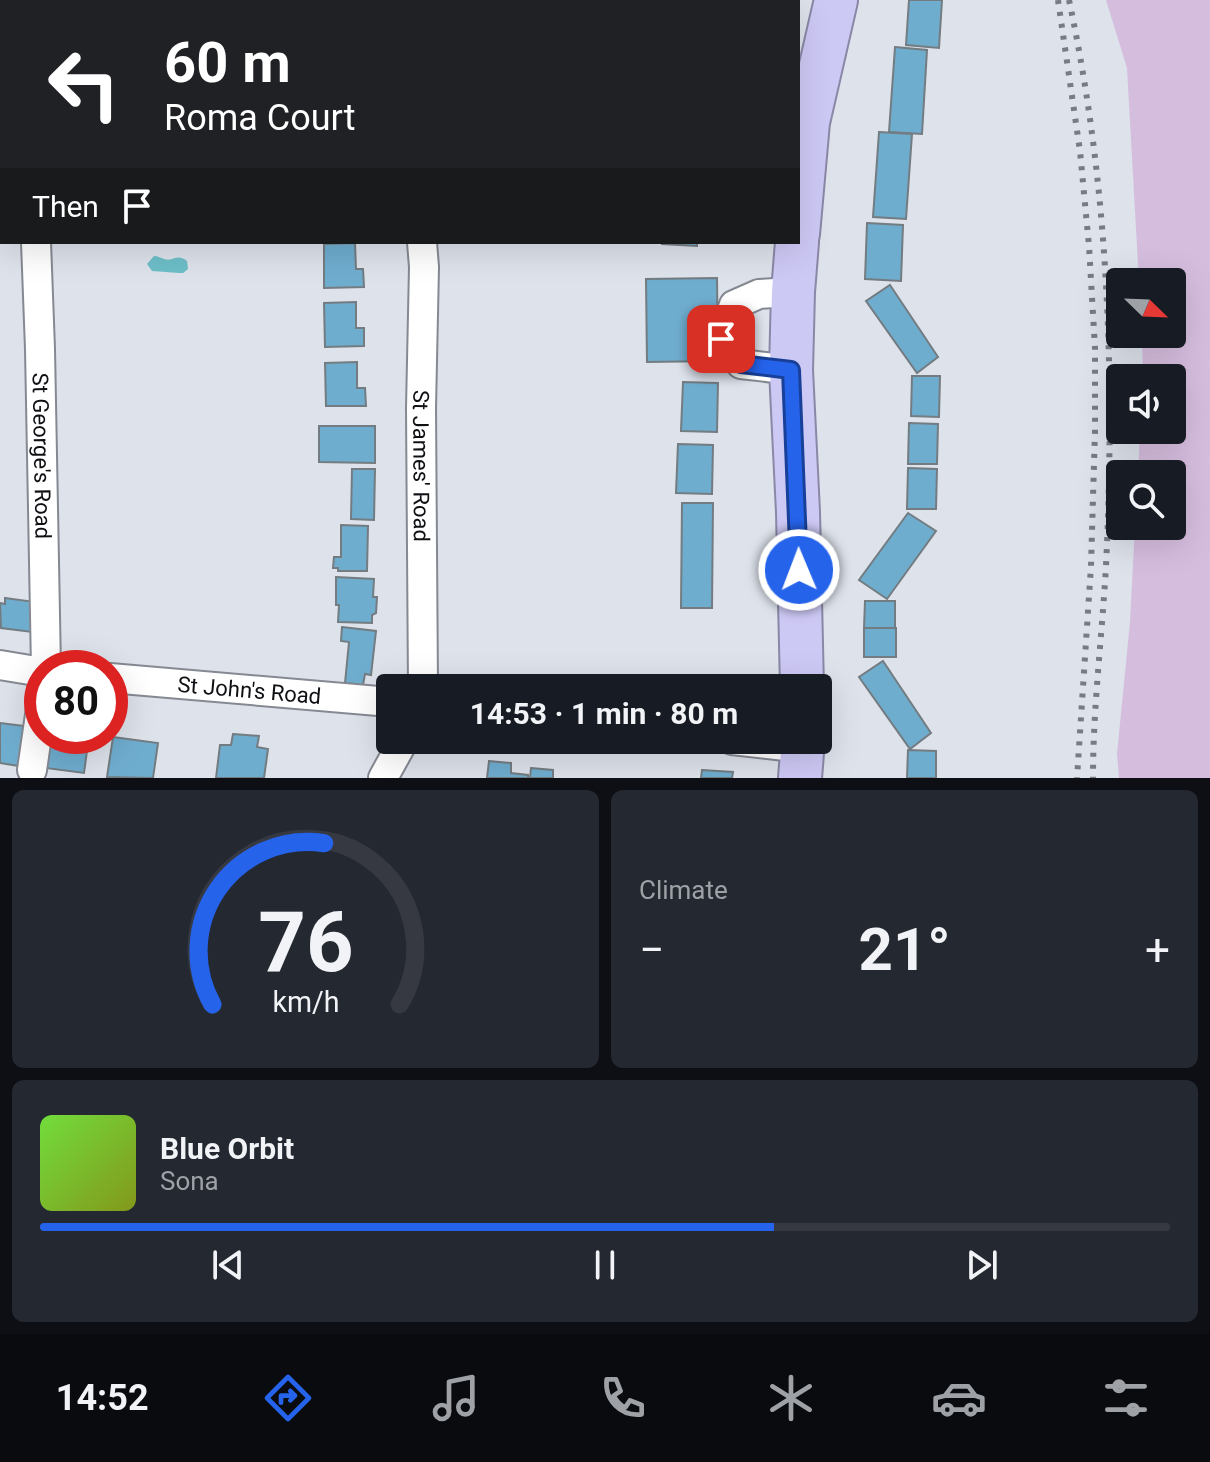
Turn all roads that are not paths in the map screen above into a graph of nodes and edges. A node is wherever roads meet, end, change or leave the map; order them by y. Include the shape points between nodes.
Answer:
1 (836, 0) edge
2 (803, 121) edge
3 (800, 189) edge
4 (36, 244) edge
5 (422, 244) edge
6 (797, 244) edge
7 (793, 292) junction
8 (791, 370) junction
9 (44, 650) edge
10 (0, 665) edge
11 (24, 668) edge
12 (423, 674) edge
13 (802, 674) edge
14 (128, 680) edge
15 (376, 701) edge
16 (34, 754) edge
17 (396, 754) edge
18 (32, 770) dead end
19 (383, 778) edge

1 - 2 highway
2 - 3 highway
4 - 9 street, St George's Road
5 - 12 street, St James' Road
6 - 7 highway
7 - 8 highway
7 - 8 street via 759,294 734,305 721,339 741,364
8 - 13 highway
10 - 11 street
14 - 15 street, St John's Road
16 - 18 street
17 - 19 street

